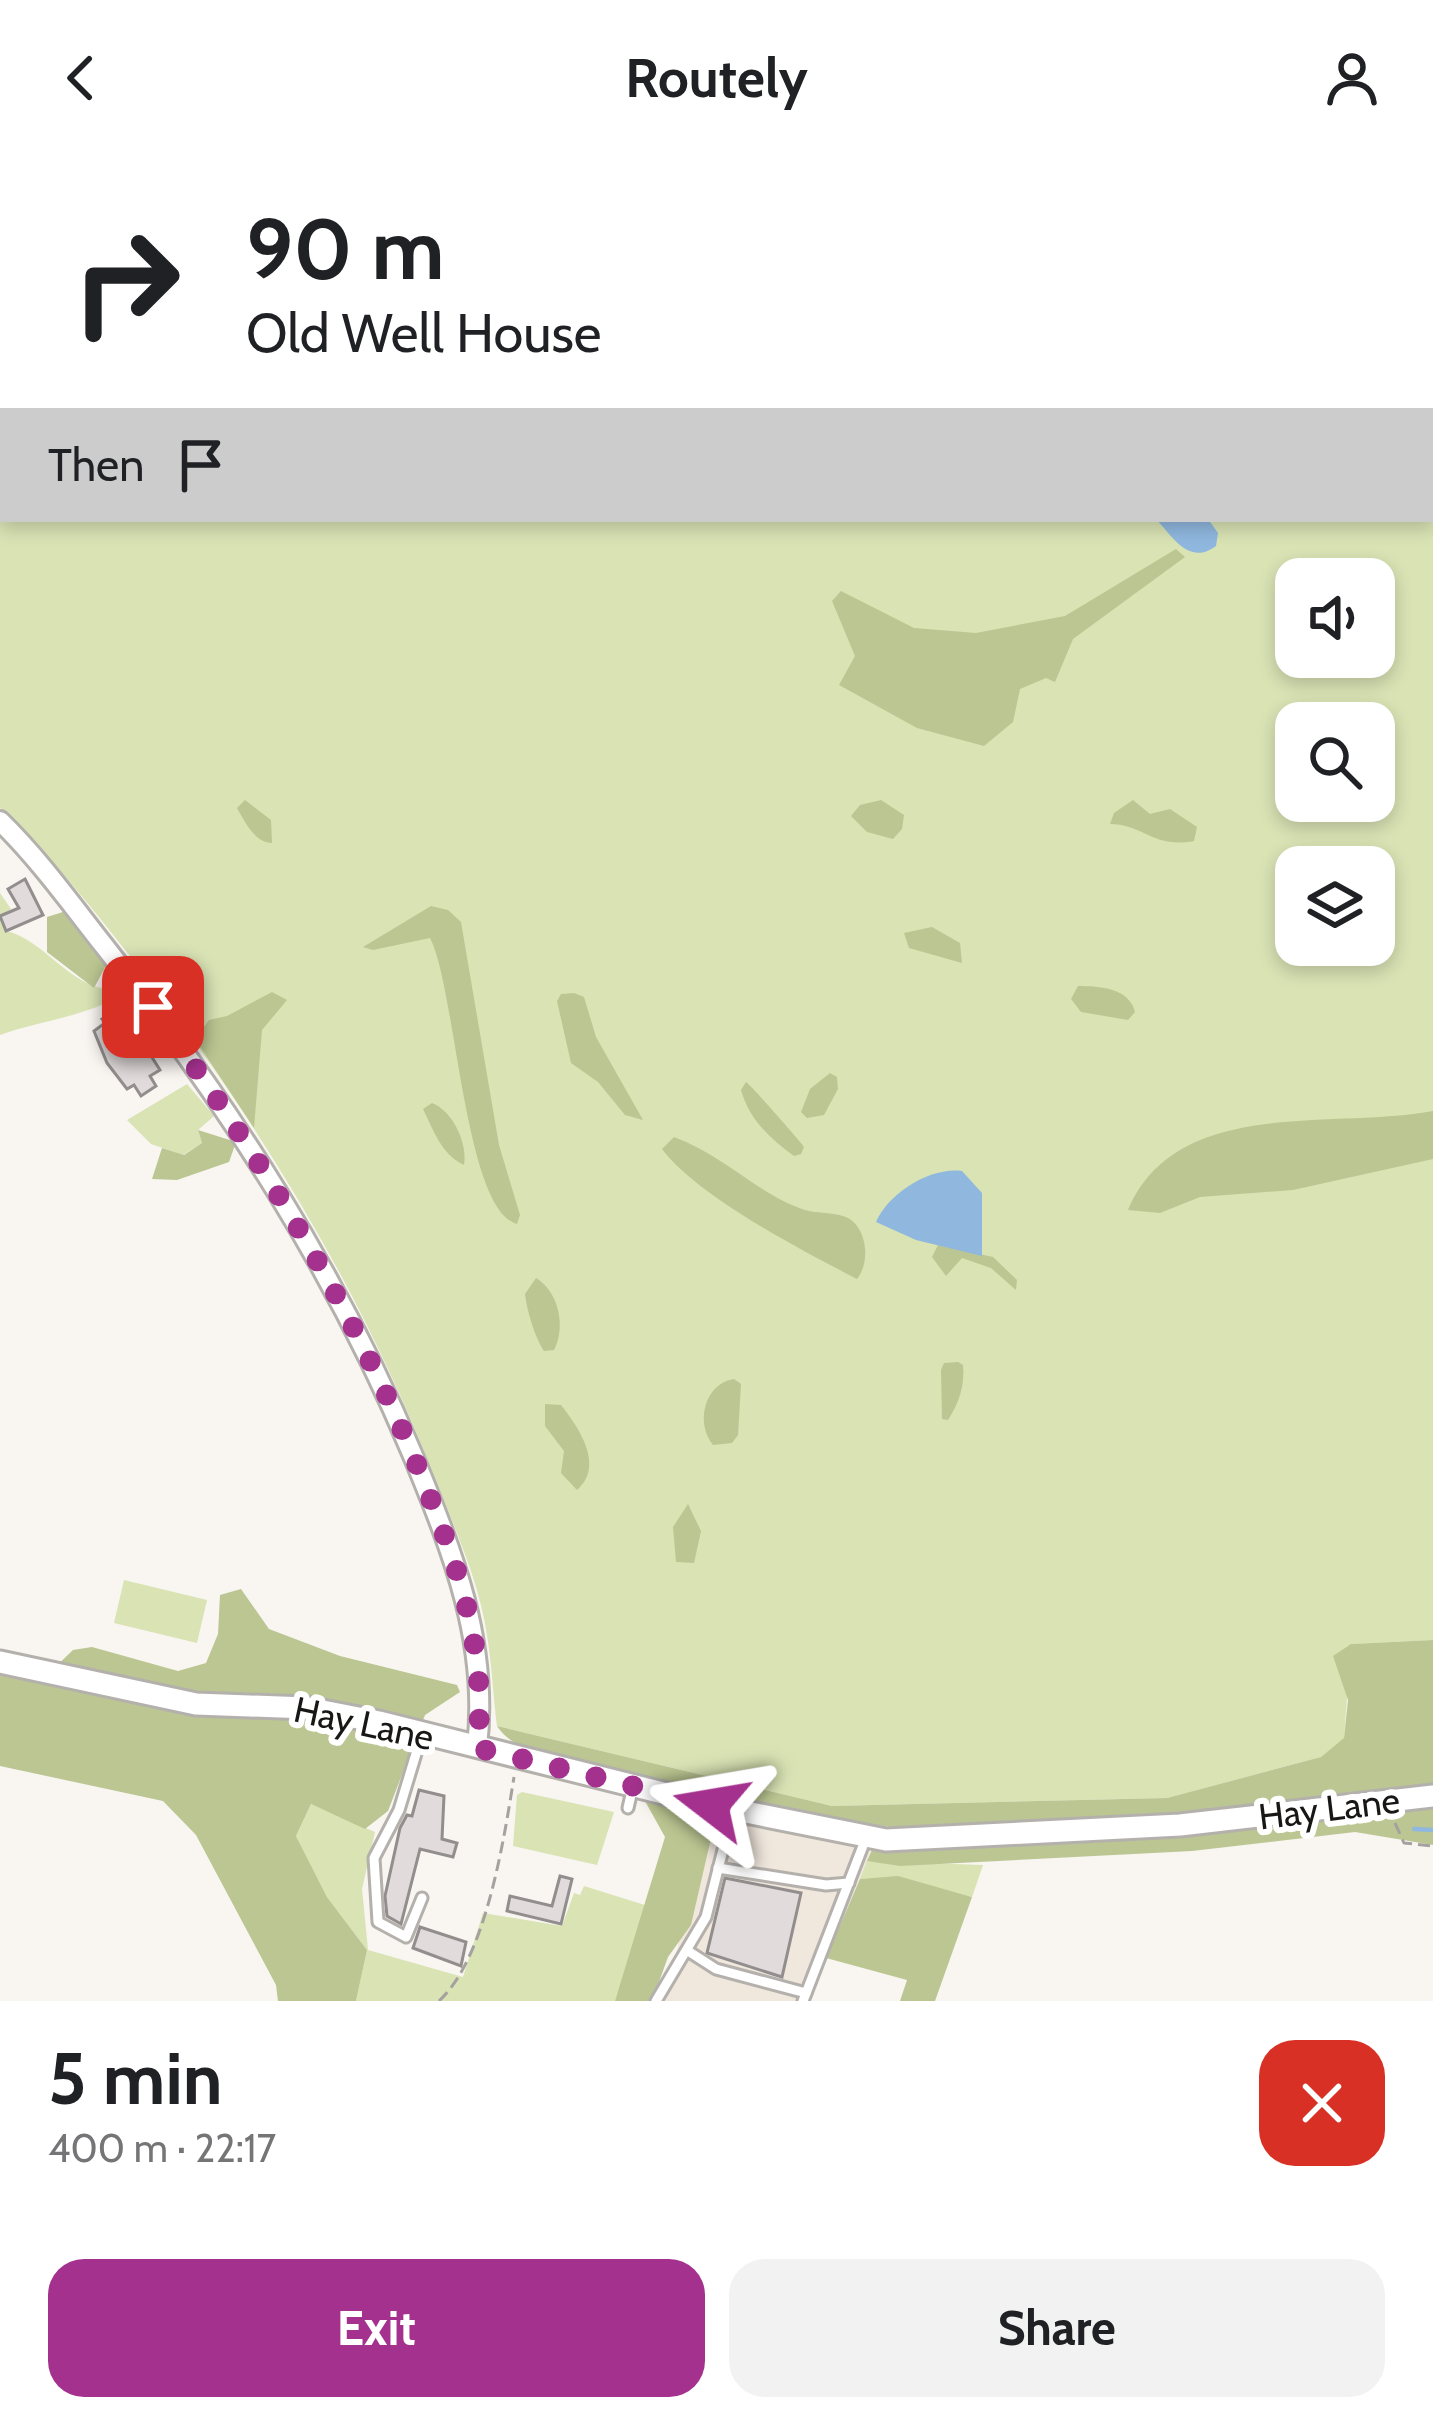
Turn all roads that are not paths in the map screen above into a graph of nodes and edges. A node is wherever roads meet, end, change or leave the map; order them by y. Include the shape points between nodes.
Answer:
1 (0, 821) edge
2 (0, 1662) edge
3 (422, 1734) junction
4 (477, 1748) junction
5 (1433, 1796) edge
6 (733, 1810) junction
7 (866, 1838) junction
8 (718, 1868) junction
9 (849, 1883) junction
10 (422, 1898) dead end
11 (688, 1951) junction
12 (805, 1997) edge
13 (656, 2001) edge

1 - 4 street via 228,1111 353,1321 461,1580 479,1665
2 - 3 street, Hay Lane via 196,1704 307,1708
3 - 4 street, Hay Lane
3 - 10 lane via 374,1858 378,1922 406,1937
4 - 6 street, Hay Lane via 631,1797
5 - 7 street, Hay Lane via 1180,1825
6 - 7 street, Hay Lane
6 - 8 lane
7 - 9 lane
8 - 9 lane
8 - 11 lane
9 - 12 lane
11 - 12 lane via 716,1969
11 - 13 lane

